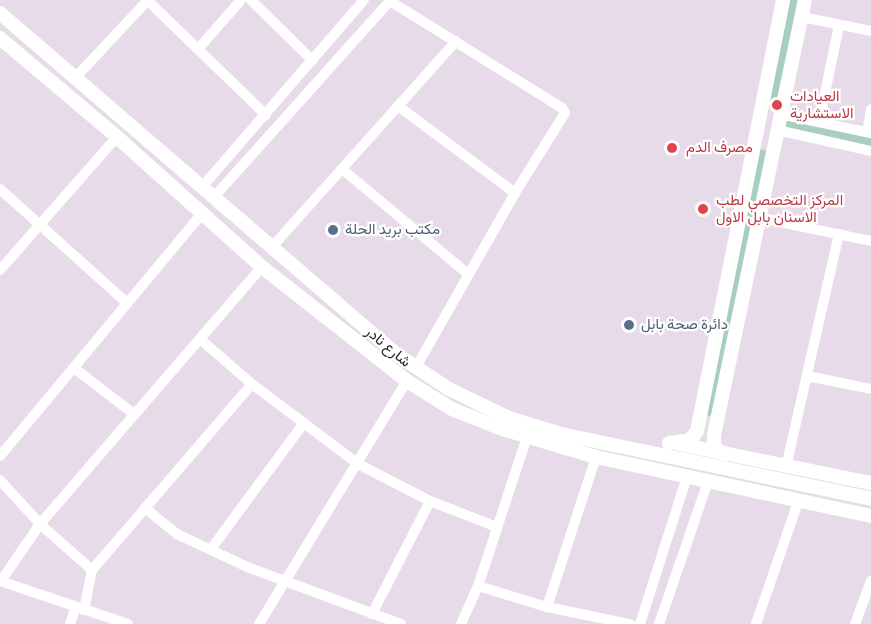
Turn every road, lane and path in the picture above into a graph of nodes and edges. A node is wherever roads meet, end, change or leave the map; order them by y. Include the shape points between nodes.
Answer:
1 (148, 0) edge
2 (241, 0) edge
3 (251, 0) edge
4 (364, 0) edge
5 (783, 0) edge
6 (805, 0) edge
7 (391, 1) edge
8 (0, 13) edge
9 (802, 17) junction
10 (839, 25) junction
11 (871, 31) edge
12 (0, 38) edge
13 (456, 41) junction
14 (198, 49) junction
15 (312, 60) junction
16 (75, 78) junction
17 (398, 106) junction
18 (871, 109) edge
19 (780, 114) junction
20 (266, 115) junction
21 (819, 122) junction
22 (777, 130) junction
23 (869, 132) edge
24 (117, 137) junction
25 (871, 152) edge
26 (342, 170) junction
27 (216, 171) junction
28 (226, 183) junction
29 (202, 188) junction
30 (0, 189) edge
31 (515, 193) junction
32 (214, 197) junction
33 (201, 215) junction
34 (760, 218) junction
35 (40, 224) junction
36 (839, 234) junction
37 (871, 241) edge
38 (272, 247) junction
39 (262, 267) junction
40 (0, 270) edge
41 (469, 275) junction
42 (327, 295) junction
43 (127, 303) junction
44 (316, 309) junction
45 (352, 317) junction
46 (340, 330) junction
47 (200, 339) junction
48 (74, 368) junction
49 (416, 369) junction
50 (807, 376) junction
51 (407, 381) junction
52 (252, 384) junction
53 (871, 389) edge
54 (134, 414) junction
55 (700, 416) junction
56 (718, 420) junction
57 (304, 423) junction
58 (527, 437) junction
59 (669, 443) junction
60 (628, 447) junction
61 (724, 454) junction
62 (0, 456) edge
63 (596, 458) junction
64 (358, 464) junction
65 (786, 466) junction
66 (687, 477) junction
67 (0, 480) edge
68 (708, 482) junction
69 (871, 483) edge
70 (871, 499) edge
71 (430, 501) junction
72 (798, 502) junction
73 (144, 508) junction
74 (871, 516) edge
75 (40, 524) junction
76 (497, 527) junction
77 (211, 549) junction
78 (92, 570) junction
79 (1, 581) edge
80 (871, 581) edge
81 (286, 583) junction
82 (478, 586) junction
83 (547, 607) junction
84 (86, 613) edge
85 (372, 614) junction
86 (70, 624) edge
87 (129, 624) edge
88 (259, 624) edge
89 (401, 624) edge
90 (461, 624) edge
91 (630, 624) edge
92 (640, 624) edge
93 (659, 624) edge
94 (756, 624) edge
95 (855, 624) edge

1 - 14 street
1 - 16 street
2 - 14 street
3 - 15 street
4 - 15 street
5 - 55 main road
6 - 9 main road
7 - 13 street
7 - 28 street
8 - 16 main road, شارع نادر
9 - 10 street
9 - 19 main road
10 - 11 street
10 - 21 street
12 - 24 main road, شارع نادر
13 - 17 street
13 - 31 street via 565,113
14 - 20 street
15 - 20 street
16 - 29 main road, شارع نادر
17 - 26 street
17 - 31 street
18 - 23 street
19 - 21 street
19 - 22 main road
20 - 27 street
21 - 23 street
22 - 25 street
22 - 34 main road
24 - 33 main road, شارع نادر
24 - 35 street
26 - 38 street
26 - 41 street
27 - 28 street via 219,180
27 - 29 street
28 - 32 street
29 - 32 main road, شارع نادر
30 - 35 street
31 - 41 street
32 - 38 main road, شارع نادر
33 - 39 main road, شارع نادر
33 - 43 street
34 - 36 street
34 - 56 main road
35 - 40 street
35 - 43 street
36 - 37 street
36 - 50 street
38 - 42 main road, شارع نادر
39 - 44 main road, شارع نادر
39 - 47 street
41 - 49 street
42 - 44 main road via 325,303
42 - 45 main road, شارع نادر
43 - 48 street
44 - 46 main road, شارع نادر
45 - 46 main road via 342,322
45 - 49 main road, شارع نادر
46 - 51 main road, شارع نادر
47 - 52 street
47 - 54 street
48 - 54 street
48 - 62 street
49 - 60 main road, شارع نادر via 449,390 509,418 561,434
50 - 53 street
50 - 65 street
51 - 58 main road, شارع نادر via 452,409
51 - 64 street
52 - 57 street
52 - 73 street
54 - 75 street
55 - 56 main road via 706,428 715,426
55 - 59 main road via 690,440
56 - 61 main road via 714,447
57 - 64 street
57 - 77 street
58 - 63 main road, شارع نادر
58 - 76 street
59 - 60 main road
59 - 61 main road
60 - 70 main road, شارع نادر
61 - 65 main road
63 - 66 main road, شارع نادر
63 - 83 street
64 - 71 street
64 - 81 street
65 - 69 main road
66 - 68 main road, شارع نادر
66 - 92 street
67 - 75 street
68 - 72 main road, شارع نادر
68 - 93 street
71 - 76 street
71 - 85 street
72 - 74 main road, شارع نادر
72 - 94 street
73 - 77 street via 177,534
73 - 78 street
75 - 78 street
75 - 79 street
76 - 82 street
77 - 81 street
78 - 84 street
79 - 84 street
80 - 95 street
81 - 85 street
81 - 88 street
82 - 83 street
82 - 90 street
83 - 91 street
84 - 86 street
84 - 87 street
85 - 89 street

